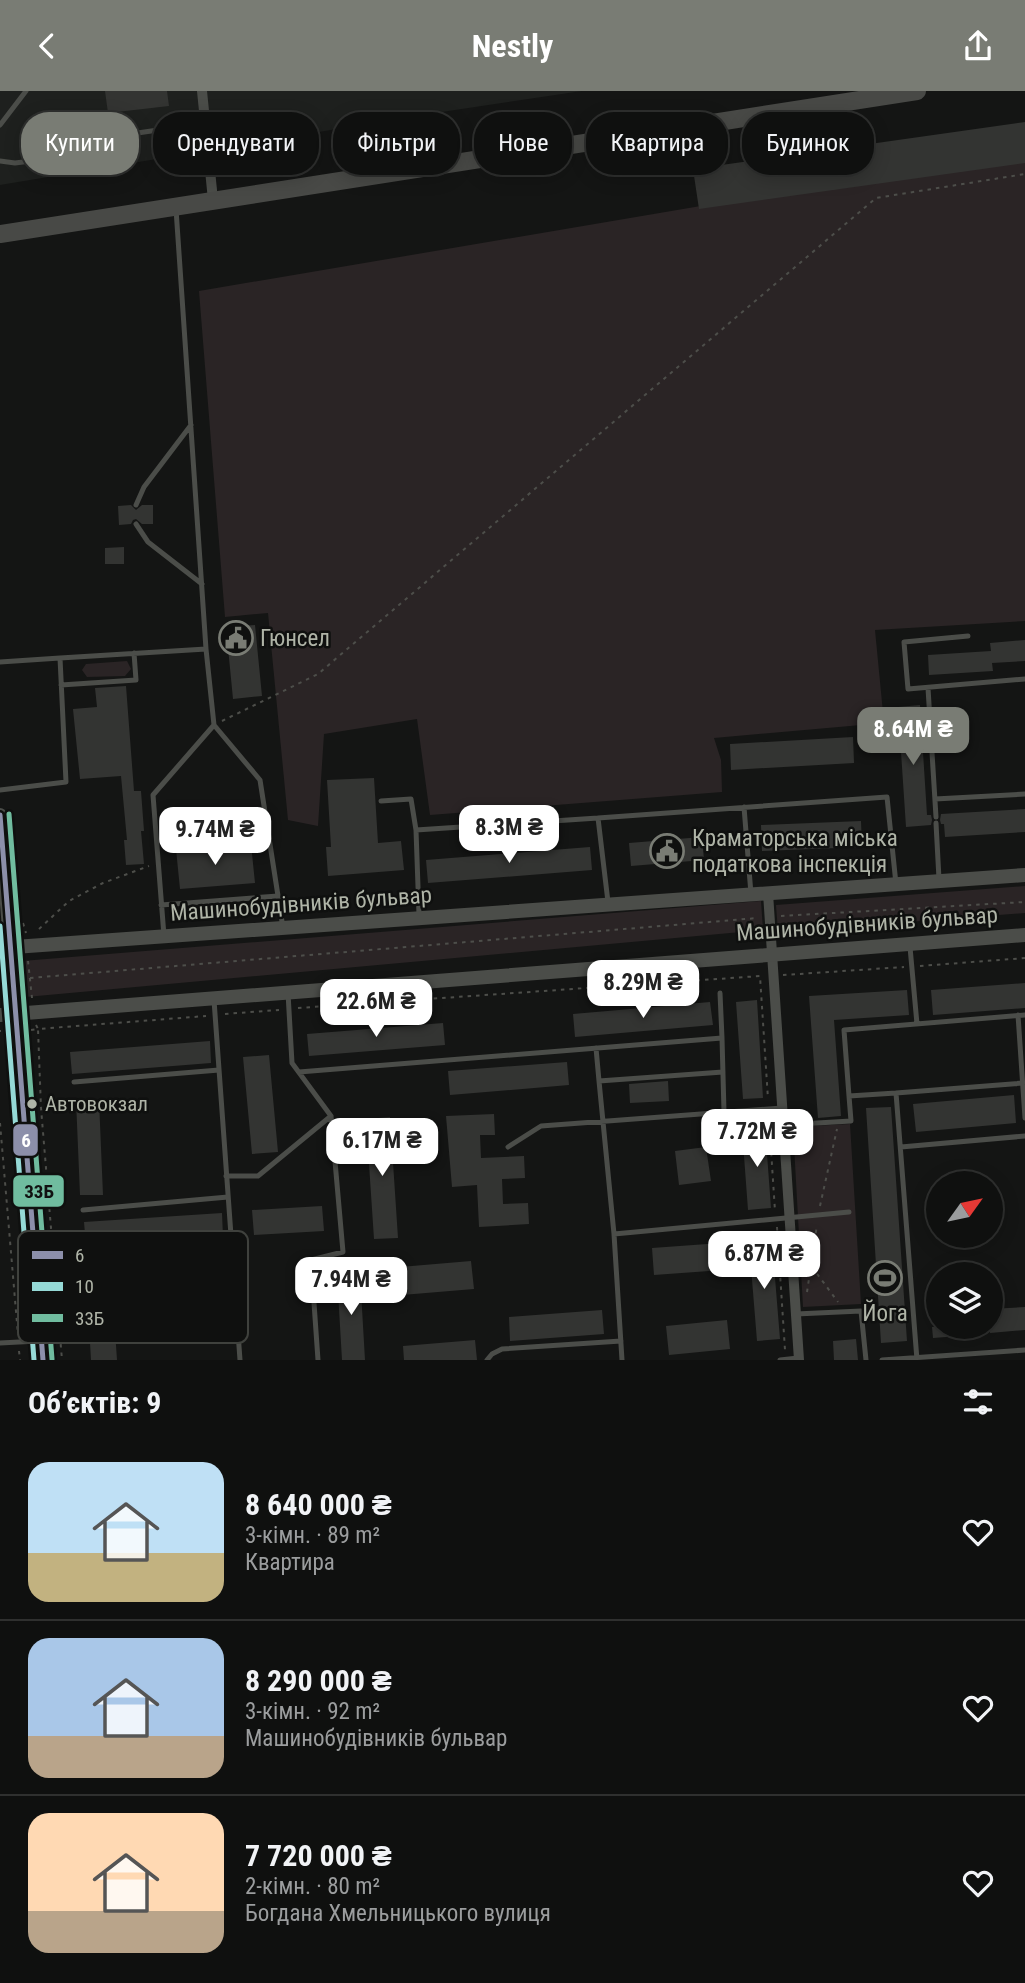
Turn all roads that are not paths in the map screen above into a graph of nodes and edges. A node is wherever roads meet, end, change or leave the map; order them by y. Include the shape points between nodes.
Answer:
1 (26, 91) edge
2 (202, 91) edge
3 (917, 91) edge
4 (825, 98) edge
5 (204, 112) edge
6 (0, 125) edge
7 (0, 161) edge
8 (21, 162) edge
9 (210, 175) edge
10 (213, 200) junction
11 (176, 206) junction
12 (0, 234) edge
13 (191, 425) junction
14 (136, 505) dead end
15 (136, 524) dead end
16 (202, 584) junction
17 (968, 636) dead end
18 (206, 649) junction
19 (134, 653) junction
20 (60, 657) junction
21 (0, 662) edge
22 (1025, 678) edge
23 (61, 685) junction
24 (928, 688) junction
25 (214, 725) junction
26 (0, 790) edge
27 (1025, 794) edge
28 (935, 799) junction
29 (381, 801) dead end
30 (744, 807) junction
31 (0, 815) edge
32 (598, 818) junction
33 (416, 830) junction
34 (1025, 874) edge
35 (939, 881) junction
36 (896, 884) junction
37 (768, 893) junction
38 (751, 894) junction
39 (278, 896) junction
40 (162, 905) junction
41 (609, 905) junction
42 (419, 919) junction
43 (283, 928) junction
44 (1025, 935) edge
45 (164, 937) junction
46 (909, 944) junction
47 (5, 948) edge
48 (772, 954) junction
49 (288, 993) junction
50 (720, 993) dead end
51 (214, 1000) junction
52 (1022, 1015) edge
53 (4, 1023) edge
54 (917, 1024) junction
55 (722, 1038) junction
56 (596, 1048) junction
57 (219, 1070) junction
58 (299, 1072) junction
59 (723, 1072) junction
60 (599, 1081) junction
61 (74, 1082) dead end
62 (1023, 1083) junction
63 (896, 1093) junction
64 (849, 1096) junction
65 (782, 1108) junction
66 (723, 1112) junction
67 (331, 1116) junction
68 (1025, 1118) edge
69 (601, 1121) junction
70 (783, 1125) junction
71 (1025, 1136) edge
72 (508, 1147) dead end
73 (901, 1147) junction
74 (226, 1176) junction
75 (228, 1198) junction
76 (83, 1210) dead end
77 (849, 1212) dead end
78 (790, 1217) junction
79 (29, 1231) edge
80 (230, 1231) edge
81 (614, 1234) junction
82 (796, 1314) junction
83 (18, 1342) edge
84 (621, 1342) junction
85 (0, 1343) edge
86 (1025, 1350) edge
87 (799, 1359) edge
88 (917, 1359) edge
89 (318, 1360) edge
90 (487, 1360) edge
91 (622, 1360) edge
92 (780, 1360) edge
93 (866, 1360) edge
94 (883, 1360) edge

1 - 6 lane
2 - 5 street
3 - 4 main road
4 - 10 main road
7 - 8 lane
9 - 10 street
10 - 11 main road
11 - 12 main road
11 - 13 lane
13 - 14 lane via 144,487
13 - 16 lane
15 - 16 lane via 148,542
16 - 18 lane
17 - 24 lane via 905,642 908,689
18 - 19 lane
18 - 25 lane
19 - 20 lane
19 - 23 lane via 136,680
20 - 21 lane
20 - 23 lane
22 - 24 lane
23 - 26 lane via 66,782
24 - 28 lane
25 - 39 lane via 260,781
25 - 40 lane via 153,795
27 - 28 lane
28 - 35 lane
29 - 33 lane via 411,799
30 - 32 lane
30 - 36 lane via 887,797
30 - 38 lane
31 - 47 street
32 - 33 lane
32 - 41 lane
33 - 42 lane
34 - 35 street, Машинобудівників бульвар
35 - 36 street, Машинобудівників бульвар
36 - 37 street, Машинобудівників бульвар
37 - 38 street, Машинобудівників бульвар
37 - 48 street
38 - 41 street, Машинобудівників бульвар
39 - 40 lane
39 - 43 lane
40 - 45 lane
41 - 42 street, Машинобудівників бульвар
42 - 43 street, Машинобудівників бульвар
43 - 45 street, Машинобудівників бульвар
44 - 46 street, Машинобудівників бульвар
45 - 47 street, Машинобудівників бульвар
46 - 48 street, Машинобудівників бульвар
46 - 54 lane
47 - 53 street
48 - 49 street, Машинобудівників бульвар
48 - 65 street
49 - 51 street, Машинобудівників бульвар
49 - 58 lane via 292,1063
50 - 55 lane
51 - 53 street, Машинобудівників бульвар
51 - 57 lane
52 - 54 lane
52 - 62 lane
53 - 79 street
54 - 64 lane via 844,1030
55 - 56 lane
55 - 59 lane
56 - 58 lane
56 - 60 lane
57 - 61 lane
57 - 74 lane
58 - 67 lane
59 - 60 lane
59 - 66 lane
60 - 69 lane
62 - 63 lane
62 - 68 lane
63 - 64 lane
63 - 73 lane
64 - 70 lane via 851,1121
65 - 66 lane
65 - 70 street
66 - 69 lane
67 - 74 lane via 258,1176
67 - 89 lane via 343,1252 311,1260
69 - 72 lane via 541,1126
69 - 81 lane
70 - 78 street
71 - 73 lane
73 - 88 lane
74 - 75 lane
75 - 76 lane
75 - 80 lane
77 - 78 lane
78 - 81 lane
78 - 82 street
81 - 84 lane
82 - 87 street
82 - 93 lane via 861,1311
83 - 85 lane
84 - 90 lane via 502,1349
84 - 91 lane
86 - 88 lane
87 - 92 lane
88 - 94 lane

